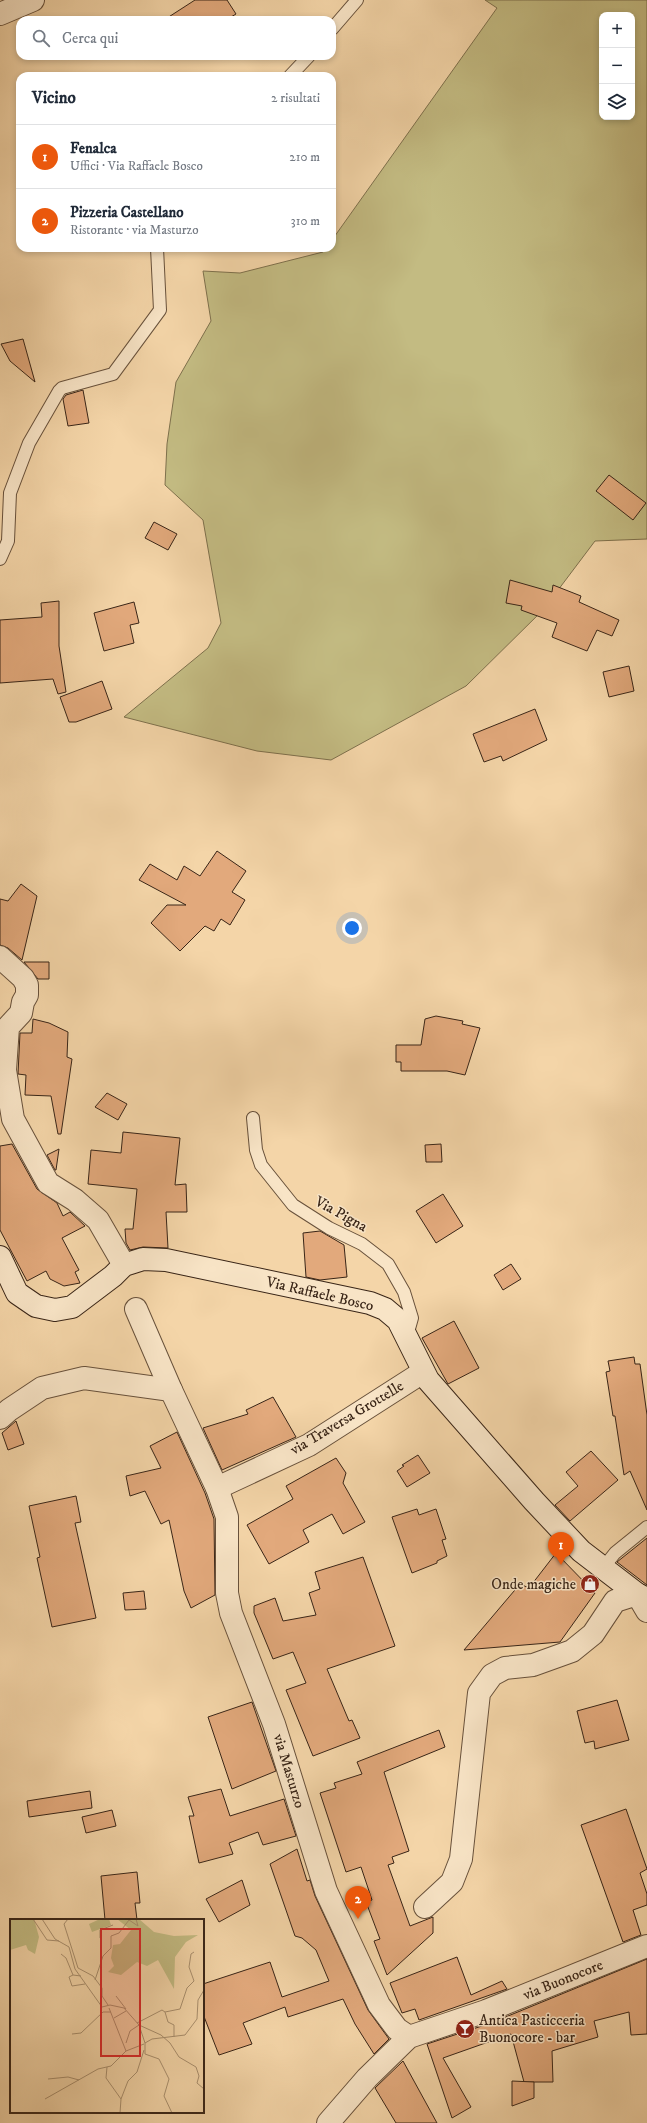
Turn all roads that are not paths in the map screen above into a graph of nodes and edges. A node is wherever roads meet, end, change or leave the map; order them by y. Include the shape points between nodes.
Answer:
1 (33, 0) edge
2 (357, 0) edge
3 (0, 14) edge
4 (336, 24) edge
5 (305, 60) edge
6 (294, 72) edge
7 (157, 252) edge
8 (0, 559) edge
9 (0, 957) edge
10 (7, 1117) edge
11 (253, 1118) dead end
12 (0, 1257) edge
13 (124, 1265) junction
14 (136, 1309) dead end
15 (407, 1337) junction
16 (423, 1372) junction
17 (171, 1390) junction
18 (0, 1418) edge
19 (217, 1488) junction
20 (647, 1528) edge
21 (603, 1568) junction
22 (644, 1601) edge
23 (426, 1907) dead end
24 (647, 1946) edge
25 (409, 2037) junction
26 (328, 2123) edge

1 - 3 street
2 - 4 lane
5 - 6 lane
7 - 8 lane via 160,310 113,374 59,391 29,443 10,493 8,541
9 - 10 street via 27,985 27,995 21,1013 8,1027 5,1070
10 - 13 street via 48,1183 75,1200 98,1220
11 - 15 lane, Via Pigna via 256,1150 262,1165 293,1205 329,1228 362,1244 388,1264 404,1292 412,1318
12 - 13 street, Via Raffaele Bosco via 17,1293 36,1306 55,1310 72,1307
13 - 15 street, Via Raffaele Bosco via 143,1259 166,1260 370,1303 386,1309 398,1320
14 - 17 street
15 - 16 street, Via Raffaele Bosco
16 - 19 street, via Traversa Grottelle via 309,1445
16 - 21 street, Via Raffaele Bosco via 534,1501 581,1551
17 - 18 street via 84,1378 42,1388
17 - 19 street
19 - 25 street, via Masturzo via 227,1517 227,1593 231,1613 274,1724 326,1891 379,2005 397,2029
20 - 21 lane via 615,1553
21 - 22 street, Via Raffaele Bosco
22 - 23 street via 615,1601 593,1634 572,1651 533,1665 505,1668 492,1675 479,1693 461,1859 452,1882
24 - 25 street, via Buonocore via 486,2011
25 - 26 street, via Buonocore via 367,2078

